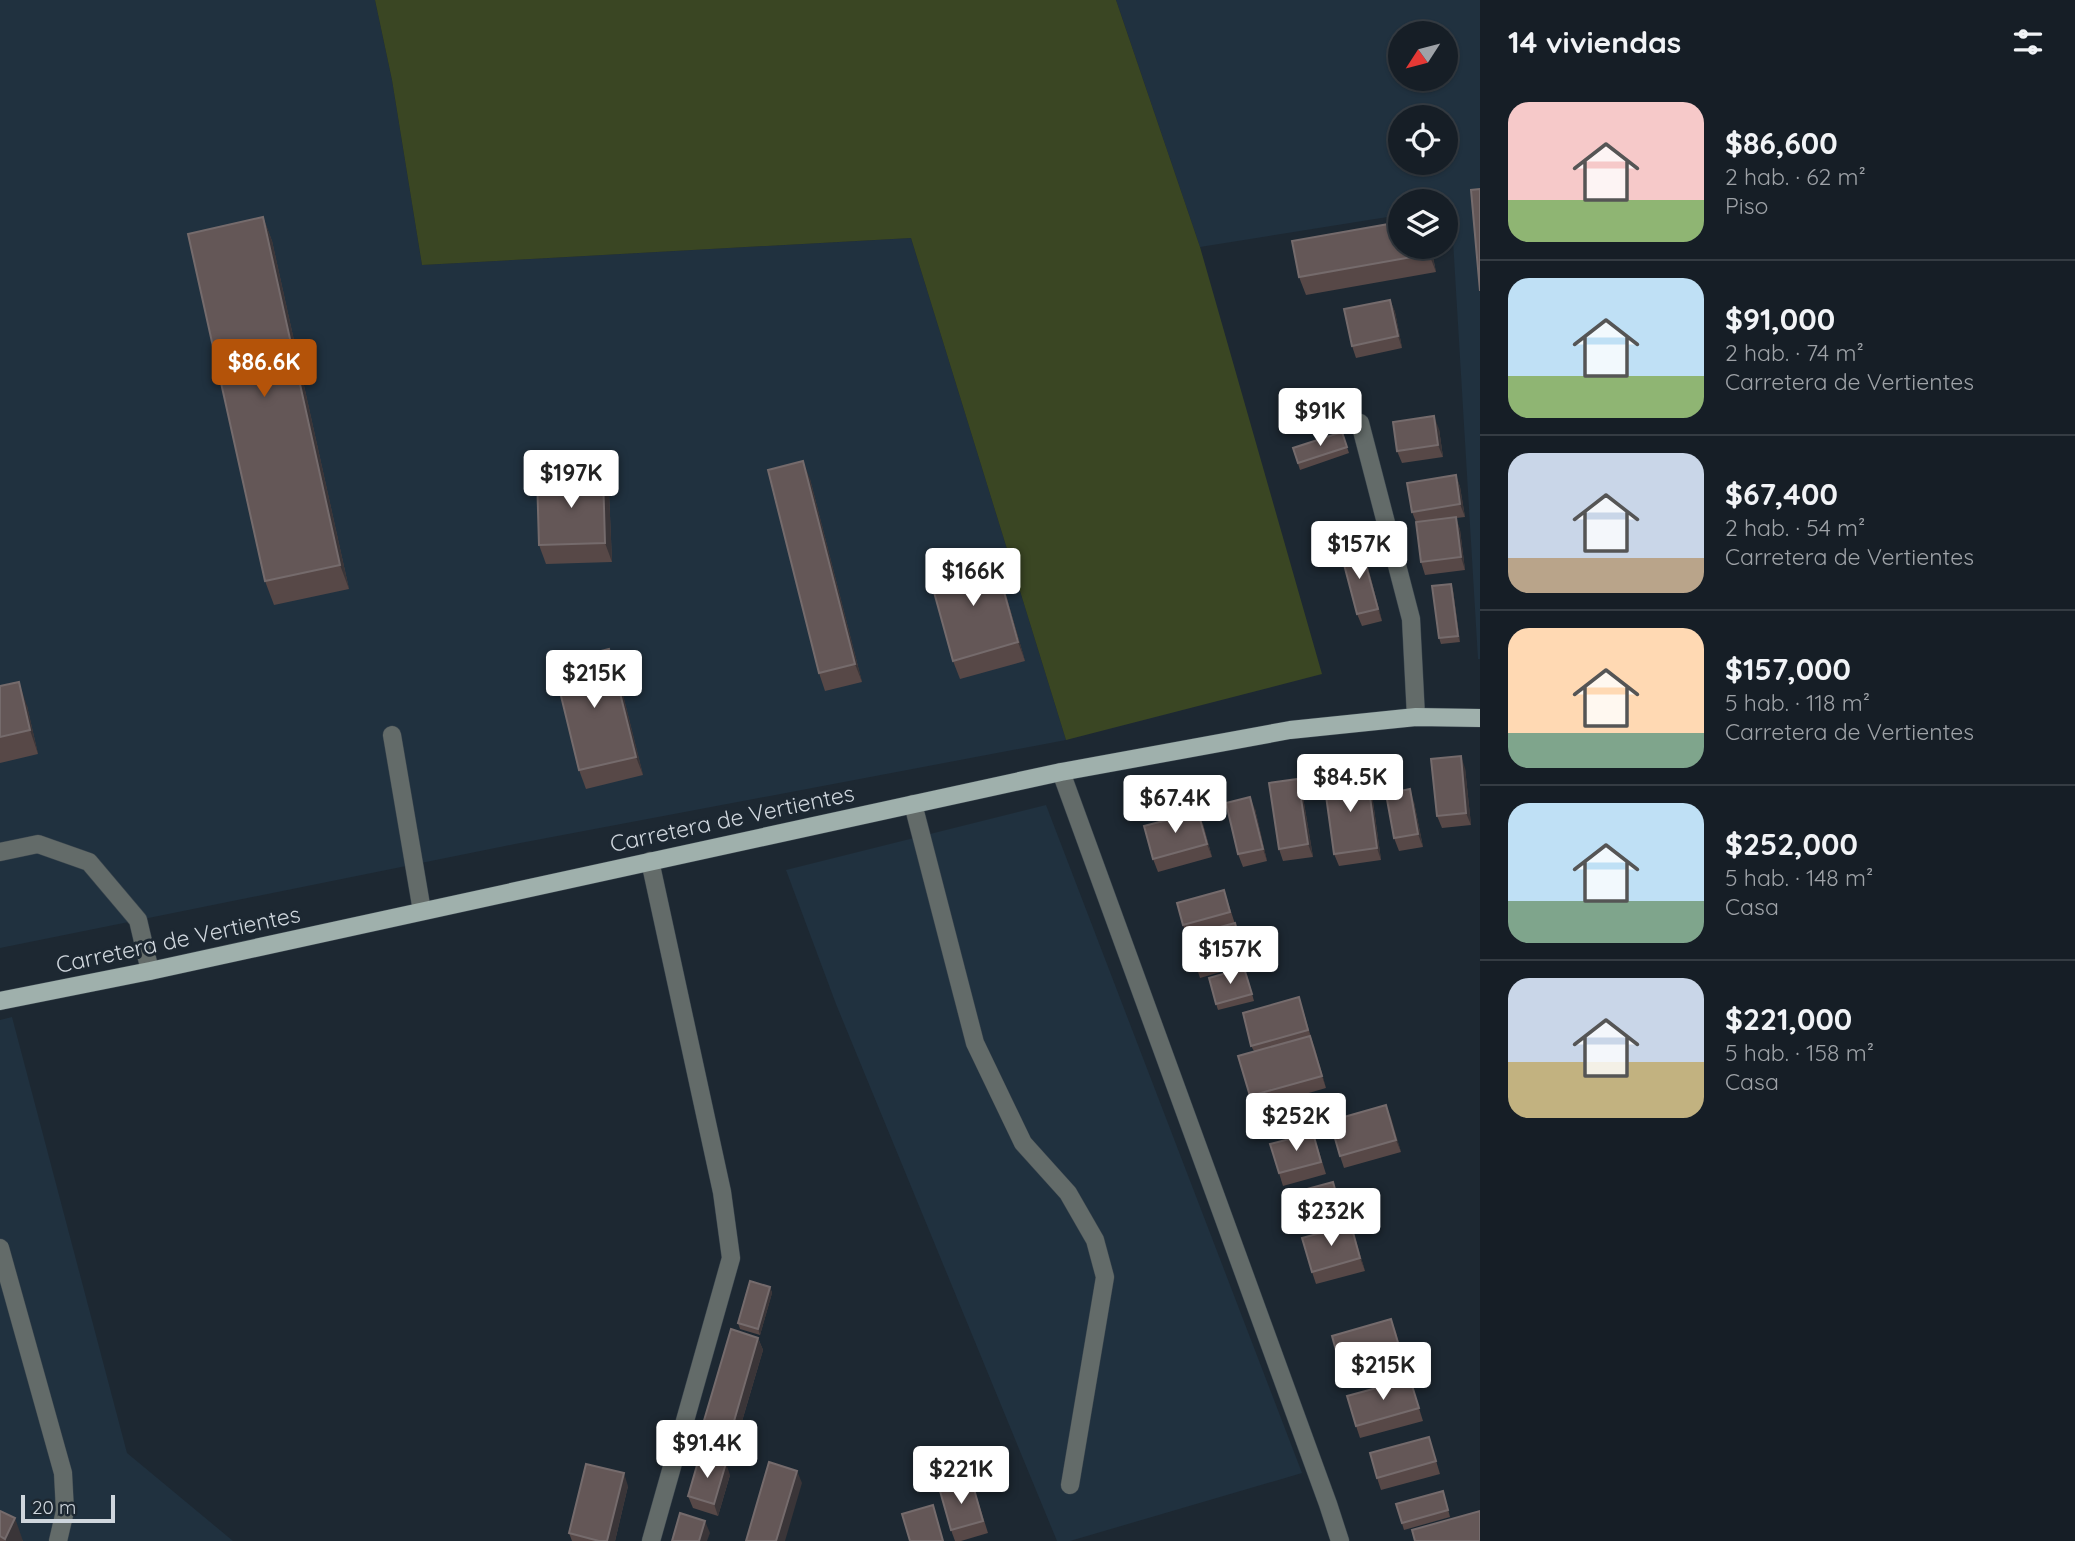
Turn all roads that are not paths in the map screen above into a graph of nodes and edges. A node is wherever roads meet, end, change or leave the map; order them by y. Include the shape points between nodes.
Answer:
1 (1360, 423) dead end
2 (1416, 717) junction
3 (1480, 718) edge
4 (392, 735) dead end
5 (1061, 772) junction
6 (913, 804) junction
7 (0, 852) edge
8 (650, 861) junction
9 (422, 911) junction
10 (150, 971) junction
11 (0, 1001) edge
12 (0, 1248) edge
13 (1070, 1485) dead end
14 (58, 1541) edge
15 (651, 1541) edge
16 (1340, 1541) edge

1 - 2 street via 1411,619
2 - 3 main road, Carretera de Vertientes
2 - 5 main road, Carretera de Vertientes via 1290,730
4 - 9 street
5 - 6 main road, Carretera de Vertientes
5 - 16 street
6 - 8 main road, Carretera de Vertientes
6 - 13 street via 975,1043 1023,1143 1068,1193 1095,1240 1105,1278
7 - 10 street via 38,844 89,862 138,920
8 - 9 main road, Carretera de Vertientes
8 - 15 street via 722,1192 730,1258
9 - 10 main road, Carretera de Vertientes
10 - 11 main road, Carretera de Vertientes
12 - 14 street via 63,1473 65,1511

